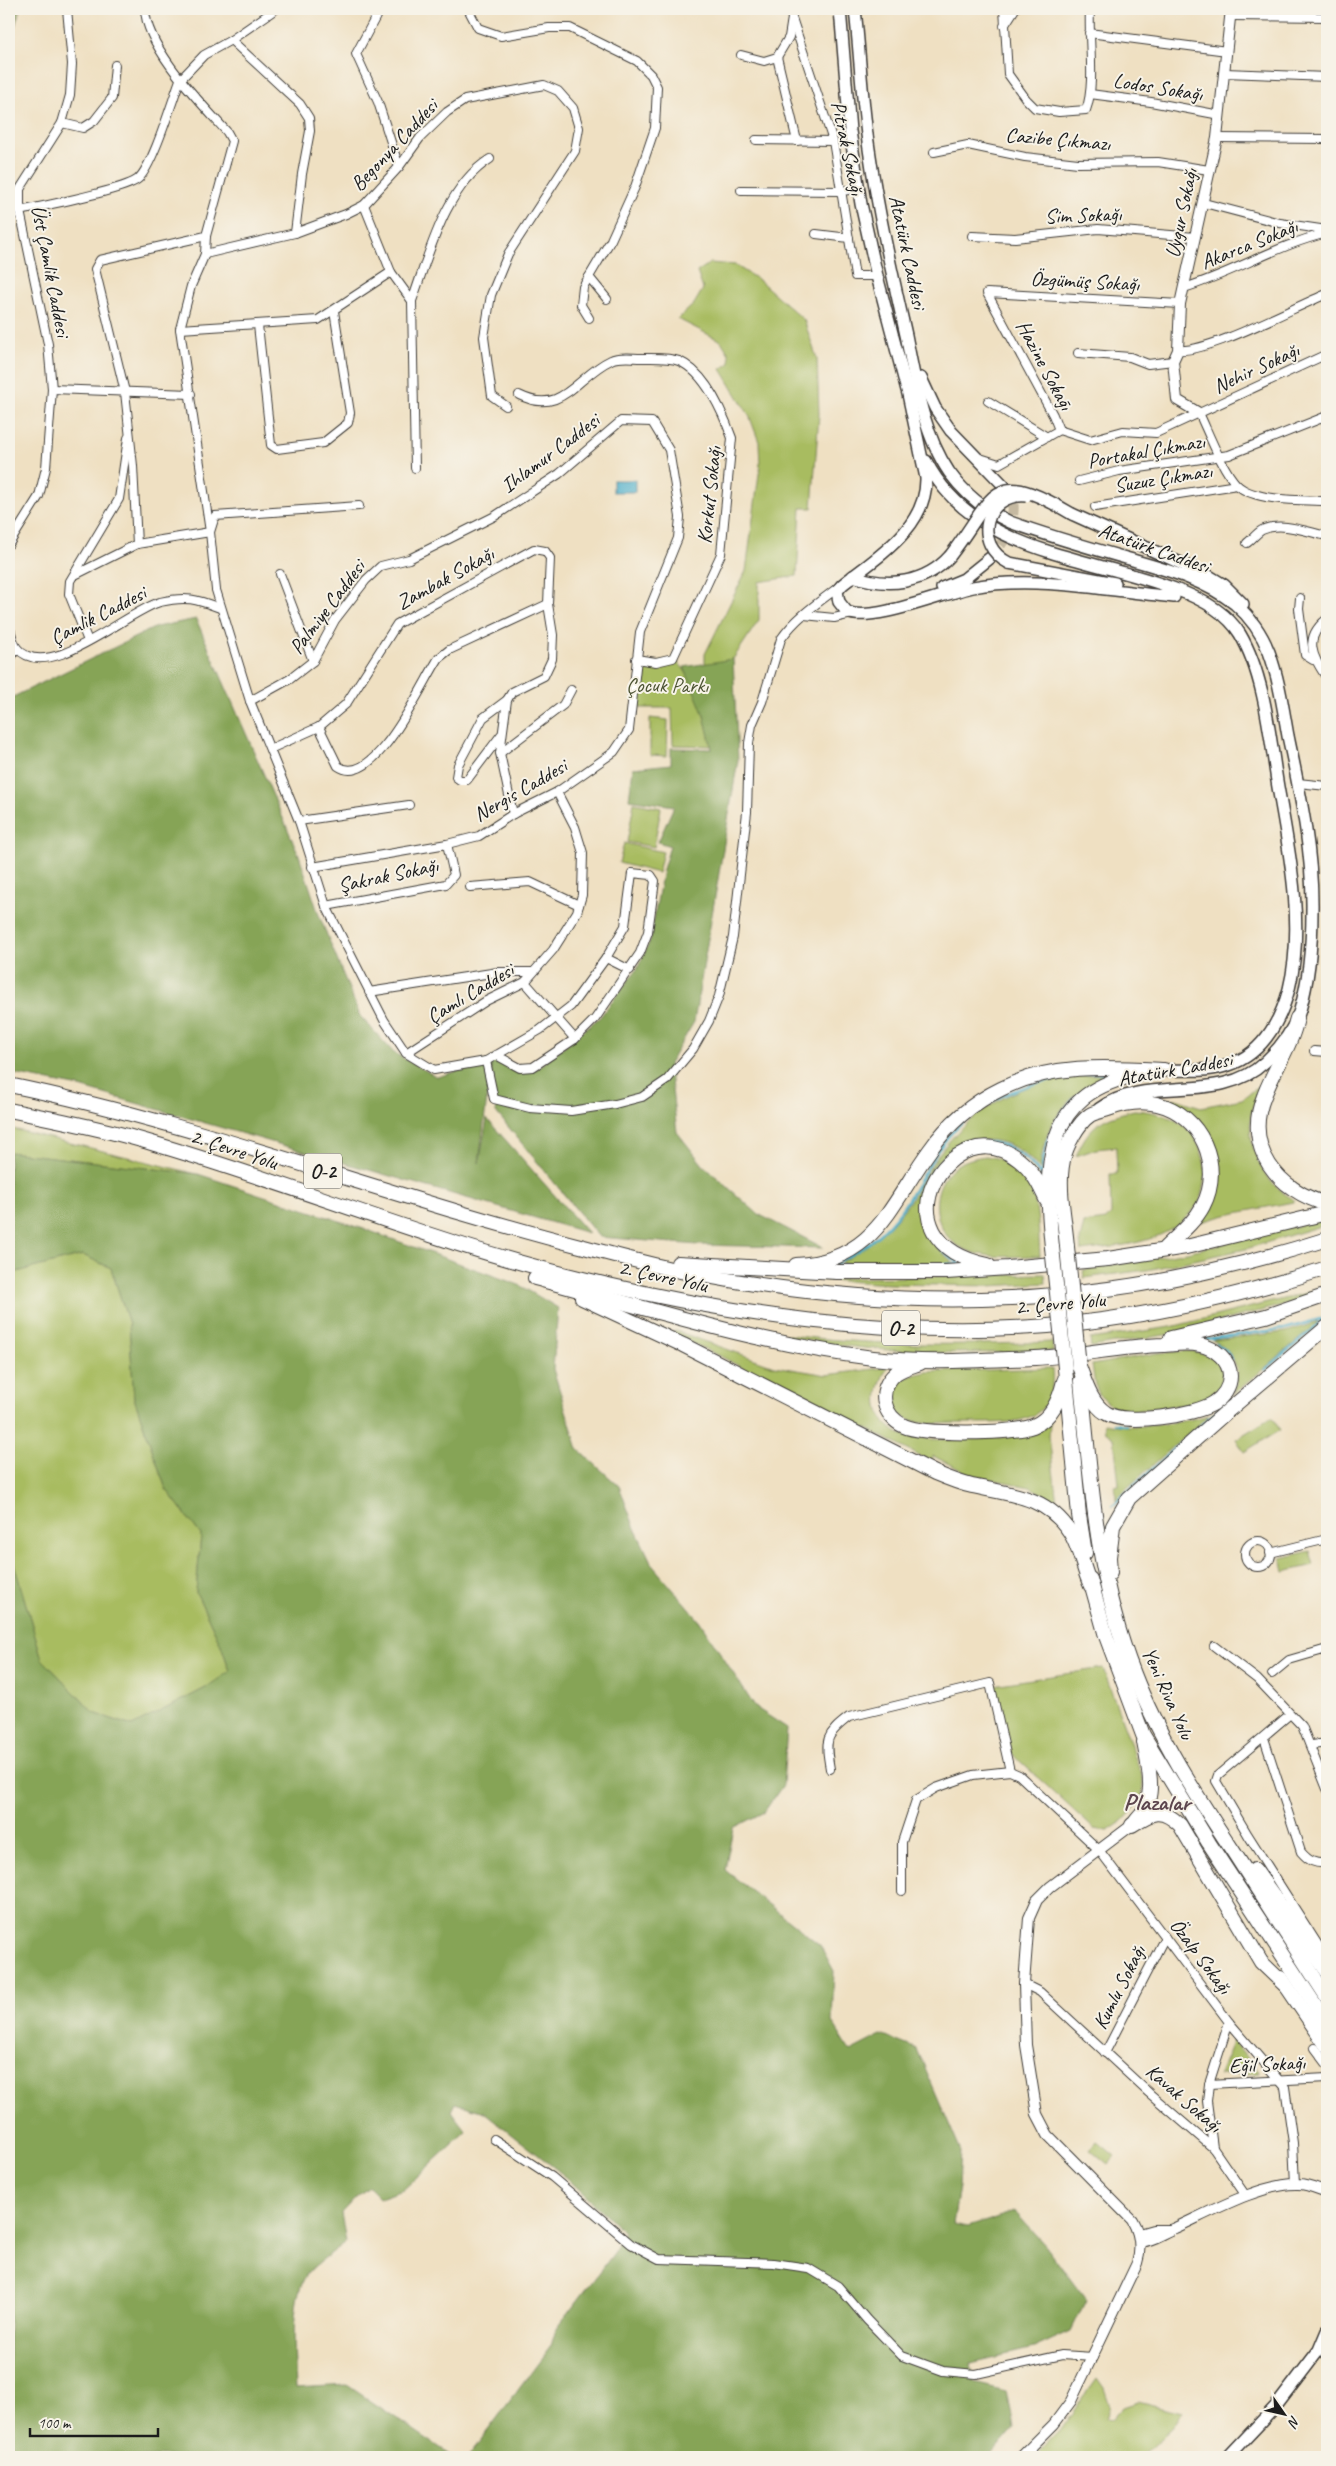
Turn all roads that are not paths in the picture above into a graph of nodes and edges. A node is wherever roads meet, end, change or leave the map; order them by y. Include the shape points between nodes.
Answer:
1 (67, 9) edge
2 (146, 9) edge
3 (276, 9) edge
4 (380, 9) edge
5 (468, 9) edge
6 (840, 9) edge
7 (855, 9) edge
8 (1004, 9) edge
9 (1014, 9) edge
10 (1090, 9) edge
11 (791, 12) edge
12 (1231, 12) edge
13 (1327, 17) edge
14 (1004, 26) junction
15 (1089, 32) junction
16 (231, 40) junction
17 (1227, 51) junction
18 (741, 55) dead end
19 (777, 57) junction
20 (115, 65) dead end
21 (1225, 73) junction
22 (1327, 77) edge
23 (180, 80) junction
24 (1090, 94) junction
25 (1220, 115) junction
26 (62, 123) junction
27 (1217, 138) junction
28 (1327, 139) edge
29 (756, 140) dead end
30 (797, 141) junction
31 (834, 141) junction
32 (934, 152) dead end
33 (490, 159) dead end
34 (399, 167) junction
35 (1209, 170) junction
36 (858, 189) junction
37 (742, 190) dead end
38 (841, 191) junction
39 (1204, 203) junction
40 (364, 204) junction
41 (20, 211) junction
42 (1327, 232) edge
43 (295, 233) junction
44 (816, 234) dead end
45 (206, 236) junction
46 (972, 236) dead end
47 (1195, 236) junction
48 (848, 238) junction
49 (206, 254) junction
50 (391, 272) junction
51 (877, 276) junction
52 (589, 277) junction
53 (1184, 288) junction
54 (987, 293) joint
55 (1327, 294) edge
56 (607, 299) dead end
57 (412, 301) junction
58 (1180, 304) junction
59 (334, 311) junction
60 (589, 318) dead end
61 (258, 325) junction
62 (180, 329) junction
63 (1178, 350) junction
64 (1078, 353) dead end
65 (1327, 354) edge
66 (911, 361) junction
67 (1173, 361) junction
68 (52, 389) junction
69 (125, 392) junction
70 (191, 394) junction
71 (519, 395) dead end
72 (988, 400) dead end
73 (506, 406) dead end
74 (1199, 413) junction
75 (1327, 416) edge
76 (130, 426) junction
77 (1059, 430) junction
78 (916, 436) junction
79 (1047, 437) junction
80 (976, 456) junction
81 (1220, 456) junction
82 (1003, 462) junction
83 (415, 468) dead end
84 (1079, 481) dead end
85 (1237, 485) junction
86 (1010, 492) joint
87 (1327, 501) edge
88 (359, 506) dead end
89 (1095, 507) dead end
90 (1072, 514) junction
91 (210, 532) junction
92 (1327, 536) edge
93 (1247, 543) dead end
94 (9, 544) edge
95 (137, 544) junction
96 (990, 558) tunnel mouth
97 (381, 566) joint
98 (280, 574) dead end
99 (75, 575) junction
100 (853, 576) junction
101 (842, 585) junction
102 (216, 590) junction
103 (1174, 597) junction
104 (1300, 598) dead end
105 (208, 604) junction
106 (548, 604) junction
107 (220, 608) junction
108 (1215, 609) junction
109 (852, 614) junction
110 (804, 615) junction
111 (1250, 619) junction
112 (1327, 619) edge
113 (9, 626) edge
114 (88, 641) junction
115 (16, 648) junction
116 (636, 659) junction
117 (1314, 660) junction
118 (312, 661) junction
119 (9, 662) edge
120 (1327, 678) edge
121 (571, 690) dead end
122 (508, 700) junction
123 (250, 701) junction
124 (319, 727) junction
125 (503, 733) junction
126 (270, 749) junction
127 (500, 754) junction
128 (1298, 783) junction
129 (1327, 786) edge
130 (558, 792) junction
131 (409, 805) dead end
132 (513, 814) junction
133 (299, 821) junction
134 (447, 844) junction
135 (312, 867) junction
136 (470, 887) dead end
137 (579, 905) junction
138 (326, 906) junction
139 (606, 958) junction
140 (630, 970) junction
141 (533, 972) junction
142 (525, 982) junction
143 (369, 992) junction
144 (556, 1018) junction
145 (1297, 1018) junction
146 (575, 1039) junction
147 (1314, 1051) dead end
148 (1327, 1052) edge
149 (406, 1053) junction
150 (496, 1055) junction
151 (486, 1061) junction
152 (1164, 1070) junction
153 (9, 1085) edge
154 (9, 1110) edge
155 (1090, 1115) junction
156 (1047, 1201) junction
157 (1327, 1204) edge
158 (1327, 1213) edge
159 (1327, 1239) edge
160 (1165, 1248) junction
161 (476, 1249) junction
162 (637, 1261) junction
163 (761, 1268) junction
164 (1008, 1268) junction
165 (1327, 1268) edge
166 (535, 1278) junction
167 (1327, 1295) edge
168 (1327, 1327) edge
169 (1144, 1345) junction
170 (925, 1362) junction
171 (1072, 1367) junction
172 (1327, 1539) edge
173 (1270, 1553) dead end
174 (1091, 1586) junction
175 (1109, 1596) junction
176 (1214, 1646) dead end
177 (1327, 1649) edge
178 (1272, 1674) dead end
179 (1289, 1715) junction
180 (1143, 1735) junction
181 (1264, 1738) junction
182 (1327, 1743) edge
183 (1312, 1746) junction
184 (830, 1769) dead end
185 (1010, 1771) junction
186 (1184, 1771) junction
187 (1327, 1789) edge
188 (1132, 1825) junction
189 (1208, 1843) junction
190 (1099, 1850) junction
191 (1327, 1863) edge
192 (902, 1891) dead end
193 (1165, 1937) junction
194 (1327, 1959) edge
195 (1327, 1972) edge
196 (1024, 1984) junction
197 (1286, 1986) junction
198 (1327, 1997) edge
199 (1229, 2022) junction
200 (1327, 2023) edge
201 (1321, 2047) edge
202 (1105, 2053) junction
203 (1327, 2064) edge
204 (1327, 2078) edge
205 (1279, 2080) junction
206 (1209, 2084) junction
207 (494, 2139) dead end
208 (1213, 2148) junction
209 (1295, 2184) junction
210 (1327, 2192) edge
211 (1246, 2196) junction
212 (1132, 2220) junction
213 (1153, 2235) junction
214 (1139, 2238) junction
215 (1139, 2258) junction
216 (1327, 2330) edge
217 (1093, 2357) junction
218 (1232, 2456) edge
219 (1021, 2457) edge

1 - 26 street, Üst Çamlik Caddesi via 72,64 70,96
2 - 23 street via 146,23
3 - 16 street
4 - 34 street via 356,54 378,102
5 - 52 street via 478,28 501,36 548,28 570,28 637,61 651,75 657,87 655,128 635,186 611,240
6 - 36 main road, Atatürk Caddesi
7 - 66 main road, Atatürk Caddesi via 874,184
8 - 14 street
9 - 14 street
10 - 15 street
11 - 19 street via 789,37
11 - 31 street, Pıtrak Sokağı
12 - 13 street
12 - 17 street, Uygur Sokağı
14 - 24 street via 1008,74 1035,108 1080,113 1086,110
15 - 17 street
15 - 24 street
16 - 23 street via 204,54
16 - 43 street via 300,104 309,118 310,131
17 - 21 street, Uygur Sokağı
18 - 19 street via 764,61
19 - 30 street
20 - 26 street via 112,98 94,121 83,128
21 - 22 street
21 - 25 street, Uygur Sokağı
23 - 41 street via 147,166 138,179
23 - 45 street via 232,141
24 - 25 street, Lodos Sokağı
25 - 27 street, Uygur Sokağı
26 - 41 street, Üst Çamlik Caddesi via 20,189
27 - 28 street
27 - 35 street, Uygur Sokağı
29 - 30 street
30 - 31 street
31 - 38 street, Pıtrak Sokağı
32 - 35 street, Cazibe Çıkmazı via 968,145 1069,162 1158,162
33 - 57 street via 479,166 445,210
34 - 40 street, Begonya Caddesi
34 - 73 street, Begonya Caddesi via 420,138 465,100 544,86 558,91 573,108 579,128 575,151 508,254 491,295 484,337 492,396
35 - 39 street, Uygur Sokağı
36 - 38 street
36 - 51 main road, Atatürk Caddesi
37 - 38 street
38 - 48 street, Pıtrak Sokağı
39 - 42 street via 1280,224
39 - 47 street, Uygur Sokağı
40 - 43 street, Begonya Caddesi
40 - 50 street
41 - 68 street, Üst Çamlik Caddesi via 48,344
42 - 53 street, Akarca Sokağı via 1299,240
43 - 49 street, Begonya Caddesi
44 - 48 street
45 - 49 street
45 - 69 street via 100,260 95,269
46 - 47 street, Sim Sokağı via 1015,238 1098,229
47 - 53 street, Uygur Sokağı
48 - 51 street, Pıtrak Sokağı via 855,276
49 - 62 street via 191,286
50 - 57 street
50 - 59 street
51 - 78 main road, Atatürk Caddesi
52 - 56 street
52 - 60 street via 583,288 581,305
53 - 58 street, Uygur Sokağı
54 - 58 street, Özgümüş Sokağı
54 - 77 street, Hazine Sokaḡı
55 - 63 street via 1214,343 1188,351
57 - 83 street
58 - 63 street, Uygur Sokağı
59 - 61 street via 318,320
59 - 61 street via 350,413 348,423 323,443 277,449 271,445
61 - 62 street
62 - 70 street
63 - 67 street, Uygur Sokağı
64 - 67 street via 1130,357 1148,364
65 - 74 street, Nehir Sokağı
66 - 80 main road via 940,416
66 - 111 main road, Atatürk Caddesi via 930,431 942,460 957,482 988,511 1017,525 1192,579 1222,595
67 - 74 street via 1177,400
68 - 69 street
68 - 94 street, Üst Çamlik Caddesi via 46,468 39,496
69 - 70 street
69 - 76 street
70 - 91 street
71 - 116 street, Korkut Sokağı via 534,403 550,402 612,359 678,360 694,370 726,421 732,438 721,554 673,658 656,662
72 - 79 street
74 - 77 street, Hazine Sokaḡı via 1156,433 1123,431 1090,440
74 - 81 street
75 - 81 street, Portakal Çıkmazı
76 - 95 street
76 - 99 street via 119,499
77 - 79 street
78 - 100 main road via 926,478 924,502 905,532
78 - 108 main road via 929,468 949,495 985,526 1008,538 1157,582
79 - 82 street
80 - 82 street via 995,464
80 - 86 main road
81 - 84 street, Portakal Çıkmazı via 1119,471
81 - 85 street
82 - 86 street via 1001,475
85 - 87 street via 1260,496
85 - 89 street, Suzuz Çıkmazı
88 - 91 street via 215,516
90 - 100 main road, bridge via 1021,489 1004,490 989,499 950,556 936,570 913,580 888,582
90 - 103 main road, bridge via 1025,496 1009,497 1001,501 989,517 987,535 995,554 1009,563
90 - 111 main road via 1224,585 1244,605
91 - 95 street
91 - 102 street
92 - 93 street via 1284,526 1261,530
95 - 99 street
96 - 109 main road via 952,585
97 - 116 street, Ihlamur Caddesi via 409,559 496,516 559,474 621,422 652,422 669,450 680,517 678,538 640,632
97 - 118 street, Palmiye Caddesi via 335,620
98 - 118 street
99 - 114 street via 70,581 70,594
100 - 101 main road
101 - 109 main road via 837,591 839,602
101 - 110 street
102 - 105 street
102 - 107 street
103 - 108 main road
103 - 109 main road via 1015,583 975,587 886,612
104 - 117 street via 1305,655
105 - 107 street, Çamlik Caddesi
105 - 114 street, Çamlik Caddesi via 190,598 159,603
106 - 122 street via 553,635 552,659 544,676 512,692
106 - 124 street via 449,650 439,658 395,735 369,762 356,770 344,770 338,766
106 - 124 street, Zambak Sokağı via 550,558 545,552 534,549 397,624 346,704
107 - 123 street
108 - 152 main road via 1231,621 1241,635 1262,694 1289,846 1294,909 1292,976 1277,1021 1264,1041 1248,1055 1222,1068
109 - 110 street via 834,618
110 - 151 street via 781,639 752,725 747,812 733,936 719,996 693,1048 666,1080 642,1097 571,1111 530,1108 494,1099
111 - 128 main road, Atatürk Caddesi via 1268,650 1274,668
112 - 117 street via 1316,632 1312,646
113 - 115 street
114 - 115 street, Çamlik Caddesi via 49,659 32,658
115 - 119 street
116 - 130 street, Nergis Caddesi via 629,730 614,752
117 - 120 street
118 - 123 street, Palmiye Caddesi via 290,679
121 - 127 street via 563,705
122 - 125 street
122 - 125 street via 483,718 458,766 456,777 467,780
123 - 126 street
124 - 126 street, Zambak Sokağı
125 - 127 street
126 - 133 street
127 - 132 street
128 - 129 street
128 - 145 main road, Atatürk Caddesi via 1309,854 1312,910 1304,988
130 - 132 street, Nergis Caddesi
130 - 137 street, Çamlı Caddesi via 583,853
131 - 133 street
132 - 134 street, Nergis Caddesi via 488,832
133 - 135 street
134 - 135 street, Nergis Caddesi
134 - 138 street, Şakrak Sokağı via 454,875 446,884
135 - 138 street
136 - 137 street via 530,882
137 - 141 street, Çamlı Caddesi via 553,950
138 - 143 street
139 - 140 street
139 - 140 street via 624,926 632,873 651,875 655,882 648,932
139 - 144 street via 571,1006
140 - 146 street via 595,1018
141 - 142 street, Çamlı Caddesi
141 - 143 street via 498,972
142 - 144 street
142 - 149 street, Çamlı Caddesi via 486,1001
143 - 149 street
144 - 146 street
144 - 150 street
145 - 155 main road, Atatürk Caddesi via 1276,1051 1246,1077 1204,1088 1133,1093 1117,1097
145 - 157 highway via 1290,1045 1264,1096 1259,1119 1260,1137 1265,1156 1280,1179 1300,1194
146 - 150 street via 533,1067 520,1068
147 - 148 street
149 - 151 street via 434,1070
150 - 151 street
152 - 156 highway via 1127,1076 1096,1089 1074,1108 1057,1133 1050,1156
152 - 163 highway via 1102,1066 1081,1068 1033,1076 1000,1089 968,1109 944,1131 890,1214 862,1242 822,1261
153 - 162 highway, 2. Çevre Yolu / O-2 via 167,1123 512,1228
154 - 161 highway, 2. Çevre Yolu / O-2 via 152,1143
155 - 160 highway via 1133,1102 1156,1104 1186,1119 1204,1142 1210,1155 1211,1170 1206,1198 1190,1225
155 - 171 highway, Atatürk Caddesi, bridge via 1077,1130 1063,1158 1061,1186
156 - 164 highway via 1027,1167 999,1150 986,1149 958,1155 935,1180 928,1203 929,1215 935,1233 944,1244 973,1262
156 - 171 highway, bridge
158 - 160 highway via 1208,1242
159 - 162 highway, 2. Çevre Yolu / O-2 via 1171,1279 1084,1294 1023,1299 932,1300 842,1296 739,1282
160 - 164 highway via 1108,1259
161 - 165 highway, 2. Çevre Yolu / O-2 via 581,1279 731,1311 835,1323 929,1329 1046,1326 1112,1319 1239,1294
161 - 166 highway
162 - 163 highway
163 - 164 highway via 797,1272 905,1272
166 - 170 highway via 757,1338 871,1358
166 - 174 highway via 648,1328 935,1473 969,1485 1021,1495 1043,1505 1070,1533
167 - 169 highway via 1266,1316
168 - 175 highway via 1129,1498 1112,1534
169 - 170 highway via 1048,1357
169 - 171 highway via 1194,1344 1213,1349 1228,1365 1228,1387 1222,1396 1202,1408 1127,1420 1108,1415 1098,1406
170 - 171 highway via 896,1374 886,1388 885,1406 888,1414 905,1426 935,1432 1013,1430 1033,1426 1054,1406
171 - 174 highway, Yeni Riva Yolu via 1070,1418 1078,1515
171 - 175 highway, Yeni Riva Yolu via 1099,1551
172 - 173 street
174 - 180 highway, Yeni Riva Yolu
175 - 186 highway, Yeni Riva Yolu via 1135,1676 1165,1740
176 - 179 street via 1257,1679
177 - 178 street via 1290,1660
179 - 181 street
179 - 183 street via 1302,1726
180 - 188 highway via 1151,1797 1142,1816
180 - 189 highway
181 - 191 street via 1301,1852 1316,1864
181 - 194 street via 1218,1775 1216,1781
182 - 183 street
183 - 187 street
184 - 185 street via 826,1745 831,1730 849,1717 990,1683
185 - 190 street, Özalp Sokağı via 1033,1785
185 - 192 street via 973,1775 936,1788 916,1800 902,1842
186 - 195 highway
186 - 198 highway, Yeni Riva Yolu
188 - 190 street
188 - 197 highway via 1156,1812 1169,1815 1180,1825 1261,1962
189 - 197 highway via 1229,1892
189 - 200 highway
190 - 193 street, Özalp Sokağı
190 - 196 street via 1043,1893 1032,1909 1027,1929
193 - 199 street, Özalp Sokağı
193 - 202 street, Kumlu Sokağı
196 - 202 street, Kavak Sokağı via 1040,1992
196 - 212 street via 1026,2045 1036,2114 1048,2135
197 - 201 highway
199 - 205 street, Özalp Sokağı
199 - 206 street
201 - 203 street, Eğil Sokağı
202 - 208 street, Kavak Sokağı
204 - 205 street, Eğil Sokağı
205 - 206 street, Eğil Sokağı
205 - 209 street via 1285,2087
206 - 208 street via 1207,2101
207 - 217 street via 552,2177 631,2244 660,2259 774,2263 808,2268 838,2286 902,2356 943,2371 976,2374 1062,2355
208 - 211 street, Kavak Sokağı
209 - 210 street
209 - 211 street
211 - 213 street
212 - 213 street
212 - 214 street
213 - 214 street
213 - 215 street
214 - 215 street
215 - 217 street
216 - 218 main road via 1319,2350
217 - 219 street via 1064,2412

